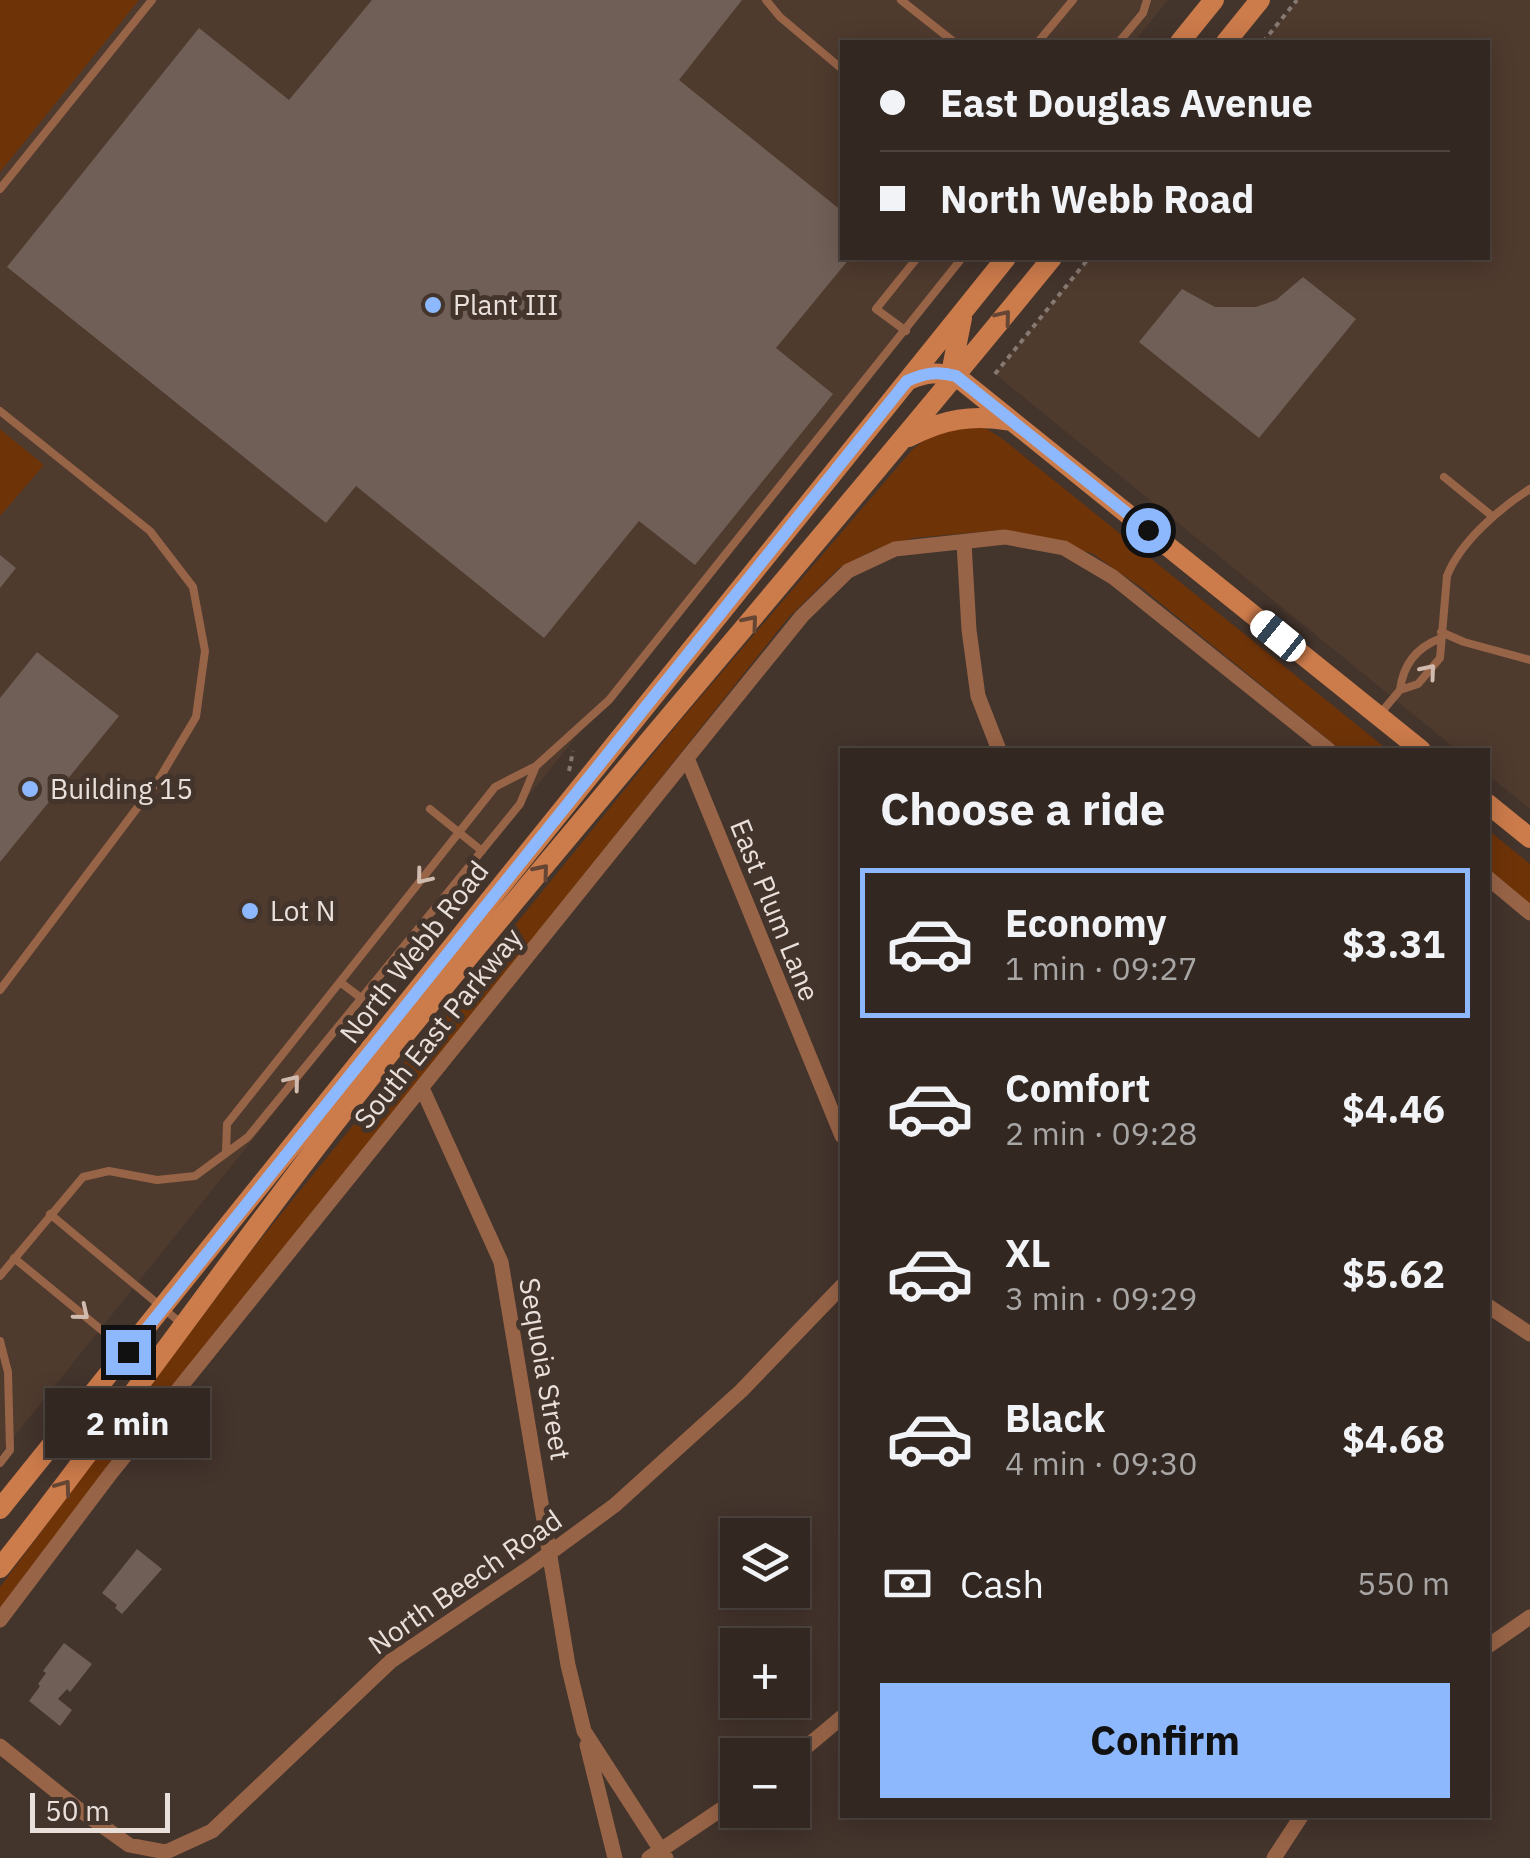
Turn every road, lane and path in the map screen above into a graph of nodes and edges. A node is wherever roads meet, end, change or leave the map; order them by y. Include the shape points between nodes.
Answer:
1 (152, 0) edge
2 (766, 0) edge
3 (901, 0) edge
4 (1073, 0) edge
5 (1148, 0) edge
6 (1214, 0) edge
7 (1260, 0) edge
8 (1297, 0) edge
9 (951, 40) edge
10 (1041, 40) edge
11 (1121, 40) edge
12 (1182, 40) edge
13 (1228, 40) edge
14 (1265, 40) edge
15 (840, 67) edge
16 (0, 189) edge
17 (915, 260) edge
18 (960, 260) edge
19 (1004, 260) edge
20 (1050, 260) edge
21 (1087, 260) edge
22 (963, 312) junction
23 (906, 331) junction
24 (995, 374) dead end
25 (956, 376) junction
26 (907, 381) junction
27 (0, 411) edge
28 (1013, 421) junction
29 (902, 440) junction
30 (1444, 478) dead end
31 (1530, 489) edge
32 (1492, 516) junction
33 (964, 543) junction
34 (1440, 635) junction
35 (1530, 660) edge
36 (1400, 690) junction
37 (1379, 716) junction
38 (579, 725) junction
39 (998, 748) edge
40 (1327, 748) edge
41 (1419, 748) edge
42 (687, 758) junction
43 (536, 766) junction
44 (568, 774) dead end
45 (1490, 806) edge
46 (430, 808) dead end
47 (459, 833) junction
48 (1530, 838) edge
49 (482, 851) junction
50 (1490, 880) edge
51 (1530, 912) edge
52 (340, 982) junction
53 (0, 990) edge
54 (362, 998) junction
55 (422, 1088) junction
56 (840, 1131) edge
57 (226, 1153) junction
58 (50, 1214) junction
59 (14, 1258) junction
60 (0, 1276) edge
61 (840, 1288) edge
62 (1490, 1307) edge
63 (162, 1310) junction
64 (182, 1324) junction
65 (1530, 1334) edge
66 (0, 1340) edge
67 (128, 1352) junction
68 (149, 1369) junction
69 (7, 1401) junction
70 (0, 1409) edge
71 (0, 1462) edge
72 (0, 1509) edge
73 (550, 1553) junction
74 (1, 1564) edge
75 (1530, 1617) edge
76 (0, 1620) edge
77 (1490, 1645) edge
78 (840, 1718) edge
79 (584, 1732) junction
80 (810, 1744) edge
81 (0, 1746) edge
82 (720, 1811) edge
83 (1300, 1818) edge
84 (659, 1856) edge
85 (615, 1858) edge
86 (1274, 1858) edge

1 - 16 lane
2 - 15 lane
3 - 9 lane
4 - 10 lane
5 - 11 lane
6 - 12 main road
7 - 13 main road
8 - 14 path
17 - 23 lane via 876,309
18 - 23 lane
19 - 22 main road, North Webb Road
25 -> 20 main road, North Webb Road
21 - 24 path
22 - 25 main road
22 - 26 main road, North Webb Road
23 - 38 lane via 609,700
25 - 26 main road via 941,372
25 - 28 main road
25 - 29 main road, North Webb Road
26 - 63 main road, North Webb Road
27 - 53 lane via 150,531 193,587 205,650 196,717 160,779
28 - 29 main road via 948,420
28 - 37 main road
64 -> 29 main road, North Webb Road via 398,1044
30 - 32 lane
31 - 32 lane
32 - 34 lane via 1451,566
33 - 39 street via 978,696
33 - 40 street, South East Parkway via 1006,538 1064,548 1113,577
33 - 42 street, South East Parkway via 895,549 848,571 802,616
34 - 35 lane
34 - 36 lane via 1402,671
36 -> 34 lane via 1418,684 1440,658
36 - 37 lane
37 - 41 main road
38 - 43 lane
38 - 44 path
42 - 55 street, South East Parkway
42 - 56 street, East Plum Lane
43 - 47 lane via 495,788
43 - 49 lane via 520,804
45 - 48 main road
46 - 47 lane
47 - 49 lane
47 -> 52 lane
49 - 54 lane
50 - 51 street
52 - 54 lane
52 - 57 lane via 228,1124
57 -> 54 lane via 248,1137
55 - 73 street, Sequoia Street via 500,1262
55 - 76 street, South East Parkway
57 - 58 lane via 195,1176 157,1180 109,1171 83,1177
58 - 59 lane
58 - 63 lane
59 - 60 lane
59 -> 67 lane
61 - 73 street, North Beech Road via 741,1391 615,1505
62 - 65 street
63 - 64 lane
63 - 67 main road, North Webb Road
64 - 68 main road, North Webb Road
66 - 69 lane
67 - 68 lane
67 - 72 main road, North Webb Road
74 -> 68 main road, North Webb Road
69 - 70 lane
69 - 71 lane via 10,1450
73 - 79 street, Sequoia Street
73 - 81 street, North Beech Road via 391,1660 212,1832 166,1852 129,1845
75 - 77 street
78 - 80 street
79 - 84 street, Sequoia Street
79 - 85 street, Sequoia Street
82 - 84 street
83 - 86 street

